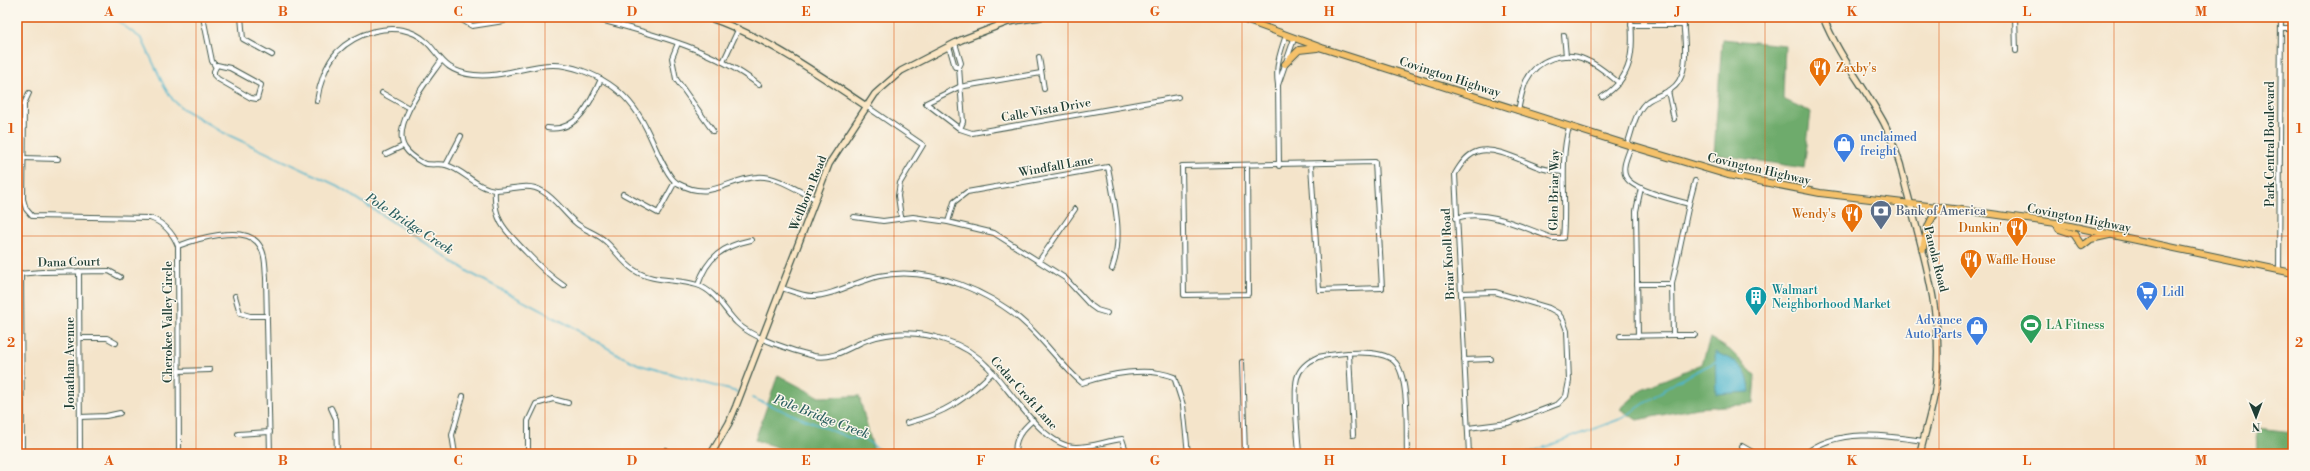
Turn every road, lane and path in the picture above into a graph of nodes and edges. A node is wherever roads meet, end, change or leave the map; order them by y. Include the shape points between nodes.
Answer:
1 (203, 17) edge
2 (241, 17) edge
3 (457, 17) edge
4 (589, 17) edge
5 (708, 17) edge
6 (1040, 17) edge
7 (1237, 17) edge
8 (1631, 17) edge
9 (1684, 17) edge
10 (1823, 17) edge
11 (2015, 17) edge
12 (2281, 17) edge
13 (716, 18) edge
14 (504, 22) dead end
15 (1631, 25) junction
16 (1684, 25) junction
17 (2281, 28) junction
18 (2293, 28) edge
19 (738, 30) junction
20 (1564, 35) dead end
21 (1286, 36) junction
22 (1294, 39) junction
23 (678, 43) junction
24 (955, 43) junction
25 (949, 46) junction
26 (1322, 48) junction
27 (2016, 51) dead end
28 (272, 55) dead end
29 (1566, 56) junction
30 (1039, 57) dead end
31 (441, 61) junction
32 (723, 62) junction
33 (1285, 64) junction
34 (215, 66) junction
35 (958, 67) junction
36 (1041, 73) junction
37 (601, 79) junction
38 (1619, 83) junction
39 (1278, 85) junction
40 (759, 86) dead end
41 (960, 87) junction
42 (1044, 89) dead end
43 (1668, 91) junction
44 (29, 93) dead end
45 (382, 93) dead end
46 (1178, 97) dead end
47 (1602, 97) dead end
48 (317, 101) dead end
49 (866, 106) junction
50 (409, 108) junction
51 (1518, 111) junction
52 (1674, 119) dead end
53 (1569, 127) junction
54 (547, 128) dead end
55 (960, 129) junction
56 (713, 131) dead end
57 (461, 136) dead end
58 (403, 146) junction
59 (1629, 146) junction
60 (386, 154) dead end
61 (23, 158) junction
62 (58, 159) dead end
63 (446, 165) junction
64 (1311, 165) junction
65 (1247, 166) junction
66 (1279, 166) junction
67 (1563, 172) junction
68 (1696, 181) dead end
69 (675, 182) junction
70 (1641, 188) junction
71 (495, 190) junction
72 (623, 194) dead end
73 (815, 199) junction
74 (1688, 204) junction
75 (1911, 204) junction
76 (1942, 207) junction
77 (1075, 209) dead end
78 (854, 217) dead end
79 (900, 217) junction
80 (1456, 218) junction
81 (948, 222) junction
82 (2056, 223) junction
83 (2113, 235) junction
84 (751, 240) dead end
85 (178, 246) junction
86 (1922, 249) junction
87 (1039, 261) junction
88 (1112, 269) dead end
89 (79, 271) junction
90 (2279, 272) junction
91 (2293, 273) edge
92 (19, 274) edge
93 (120, 277) dead end
94 (1637, 284) junction
95 (1672, 284) junction
96 (698, 285) junction
97 (564, 286) dead end
98 (782, 288) junction
99 (1461, 293) junction
100 (235, 296) dead end
101 (1108, 313) dead end
102 (267, 316) junction
103 (1673, 335) junction
104 (1695, 335) dead end
105 (1620, 336) dead end
106 (1638, 336) junction
107 (80, 338) junction
108 (763, 338) junction
109 (19, 342) edge
110 (116, 343) dead end
111 (1349, 354) junction
112 (1491, 359) dead end
113 (1464, 360) junction
114 (1242, 362) dead end
115 (210, 370) dead end
116 (178, 371) junction
117 (993, 372) junction
118 (463, 396) dead end
119 (20, 399) edge
120 (568, 403) dead end
121 (331, 408) dead end
122 (120, 413) dead end
123 (80, 417) junction
124 (1033, 420) junction
125 (907, 423) dead end
126 (1468, 428) junction
127 (270, 432) junction
128 (238, 434) dead end
129 (1353, 435) dead end
130 (1923, 441) junction
131 (1742, 446) dead end
132 (1076, 447) junction
133 (22, 454) edge
134 (80, 454) edge
135 (179, 454) edge
136 (270, 454) edge
137 (336, 454) edge
138 (455, 454) edge
139 (528, 454) edge
140 (711, 454) edge
141 (1016, 454) edge
142 (1075, 454) edge
143 (1127, 454) edge
144 (1188, 454) edge
145 (1245, 454) edge
146 (1299, 454) edge
147 (1407, 454) edge
148 (1469, 454) edge
149 (1756, 454) edge
150 (1805, 454) edge
151 (1920, 454) edge

1 - 34 street
2 - 28 street via 243,39
3 - 14 street via 472,26
4 - 23 street
5 - 13 street
6 - 24 street, Wellborn Road via 1008,22
7 - 21 main road, Covington Highway
8 - 15 street
9 - 16 street
10 - 75 street, Panola Road via 1835,45 1883,121 1900,164
11 - 27 street
12 - 17 street, Park Central Boulevard
13 - 19 street
15 - 16 street
15 - 38 street via 1630,66
16 - 43 street via 1684,65 1679,81
17 - 18 street
17 - 90 street, Park Central Boulevard
19 - 32 street
19 - 49 street via 771,46
20 - 29 street
21 - 22 main road, Covington Highway
21 - 39 street via 1278,61
22 - 26 main road, Covington Highway
22 - 33 street
23 - 32 street
23 - 56 street via 672,58 676,79
24 - 25 street, Wellborn Road
24 - 35 street via 961,63
25 - 35 street via 955,66
25 - 49 street, Wellborn Road via 901,71 875,94
26 - 33 main road via 1299,50
26 - 51 main road, Covington Highway
29 - 38 street via 1586,60
29 - 51 street via 1550,58 1532,71 1525,82
30 - 36 street
31 - 37 street via 458,72 474,76 504,75 554,65 575,68
31 - 48 street via 416,35 401,29 377,31 361,36 337,52 327,68
31 - 50 street
32 - 40 street
33 - 39 street
34 - 34 street via 214,75 218,79 257,99 261,85 230,68
35 - 41 street
36 - 41 street
36 - 42 street
37 - 54 street via 578,119 556,129
37 - 69 street via 617,90 634,109
38 - 47 street
39 - 66 street
41 - 55 street via 963,122
41 - 55 street, Calle Vista Drive via 926,103
43 - 52 street
43 - 59 street via 1643,107 1635,122
44 - 61 street via 24,104
45 - 50 street
46 - 55 street, Calle Vista Drive via 972,134
49 - 73 street, Wellborn Road via 829,164
49 - 79 street via 923,145 900,184
50 - 58 street via 402,129
51 - 53 main road, Covington Highway
53 - 59 main road, Covington Highway
53 - 67 street, Glen Briar Way via 1564,144
57 - 63 street
58 - 60 street
58 - 63 street via 424,163
59 - 70 street via 1625,164 1626,177
59 - 75 main road, Covington Highway via 1759,182 1828,195
61 - 62 street
61 - 85 street via 23,199 26,209 32,216 150,218 167,228
63 - 71 street
64 - 64 street via 1375,162 1382,288 1319,290
64 - 66 street
65 - 65 street via 1182,166 1184,295 1248,294
65 - 66 street
67 - 80 street, Briar Knoll Road via 1500,154 1479,151 1460,165 1455,174
67 - 80 street, Glen Briar Way via 1563,238 1552,238 1486,216 1469,215
68 - 74 street
69 - 72 street via 658,213
69 - 73 street via 702,191 758,177 770,178
70 - 74 street
70 - 94 street via 1636,211
71 - 96 street via 526,186 540,189 577,224 605,241 633,269 661,281
71 - 97 street via 494,204 499,222 509,236 542,271
73 - 98 street, Wellborn Road
74 - 95 street
75 - 76 main road, Covington Highway
75 - 86 street, Panola Road
76 - 82 main road, Covington Highway
76 - 86 main road via 1934,213 1929,222
77 - 87 street
78 - 79 street via 883,220
79 - 81 street
80 - 99 street, Briar Knoll Road
81 - 87 street via 994,233
81 - 88 street, Windfall Lane via 954,202 967,192 1108,167 1117,221 1118,254
82 - 83 main road, Covington Highway
82 - 83 main road via 2059,229 2074,234 2082,246 2091,239
83 - 90 main road, Covington Highway
84 - 96 street via 730,245 717,253 704,269
85 - 102 street, Cherokee Valley Circle via 230,234 245,235 256,241 265,258
85 - 116 street, Cherokee Valley Circle
86 - 130 street, Panola Road via 1936,305 1938,354 1936,382
87 - 101 street via 1065,278 1090,305
89 - 92 street, Dana Court
89 - 93 street, Dana Court via 109,272
89 - 107 street, Jonathan Avenue
90 - 91 main road, Covington Highway
92 - 109 street
94 - 95 street
94 - 106 street
95 - 103 street
96 - 108 street, Cedar Croft Lane via 712,294 748,332
98 - 108 street, Wellborn Road
98 - 144 street via 818,296 881,276 903,275 937,278 974,290 993,300 1028,326 1082,383 1156,371 1174,377 1183,405
99 - 113 street, Briar Knoll Road
99 - 126 street via 1495,292 1549,308 1564,320 1567,331 1569,381 1566,396 1558,404 1508,423
100 - 102 street via 240,313 246,316
102 - 127 street, Cherokee Valley Circle
103 - 104 street
103 - 106 street
105 - 106 street
107 - 110 street via 107,338
107 - 123 street, Jonathan Avenue
108 - 117 street, Cedar Croft Lane via 821,357 830,357 880,336 914,333 960,346 974,354
108 - 140 street, Wellborn Road via 729,423
109 - 119 street
111 - 129 street
111 - 146 street via 1326,355 1311,360 1302,368 1297,378
111 - 147 street via 1384,355 1394,361 1401,370
112 - 113 street
113 - 126 street, Briar Knoll Road
114 - 145 street
115 - 116 street
116 - 135 street, Cherokee Valley Circle
117 - 124 street, Cedar Croft Lane
117 - 125 street via 950,408
118 - 138 street via 452,435
119 - 133 street
120 - 139 street via 553,399 536,404 528,421
121 - 137 street via 336,419
122 - 123 street
123 - 134 street, Jonathan Avenue
124 - 132 street, Cedar Croft Lane via 1054,441
124 - 141 street via 1017,438
126 - 148 street, Briar Knoll Road
127 - 128 street
127 - 136 street, Cherokee Valley Circle
130 - 150 street via 1897,437 1835,438
130 - 151 street, Panola Road
131 - 149 street
132 - 142 street
132 - 143 street, Cedar Croft Lane via 1122,439

